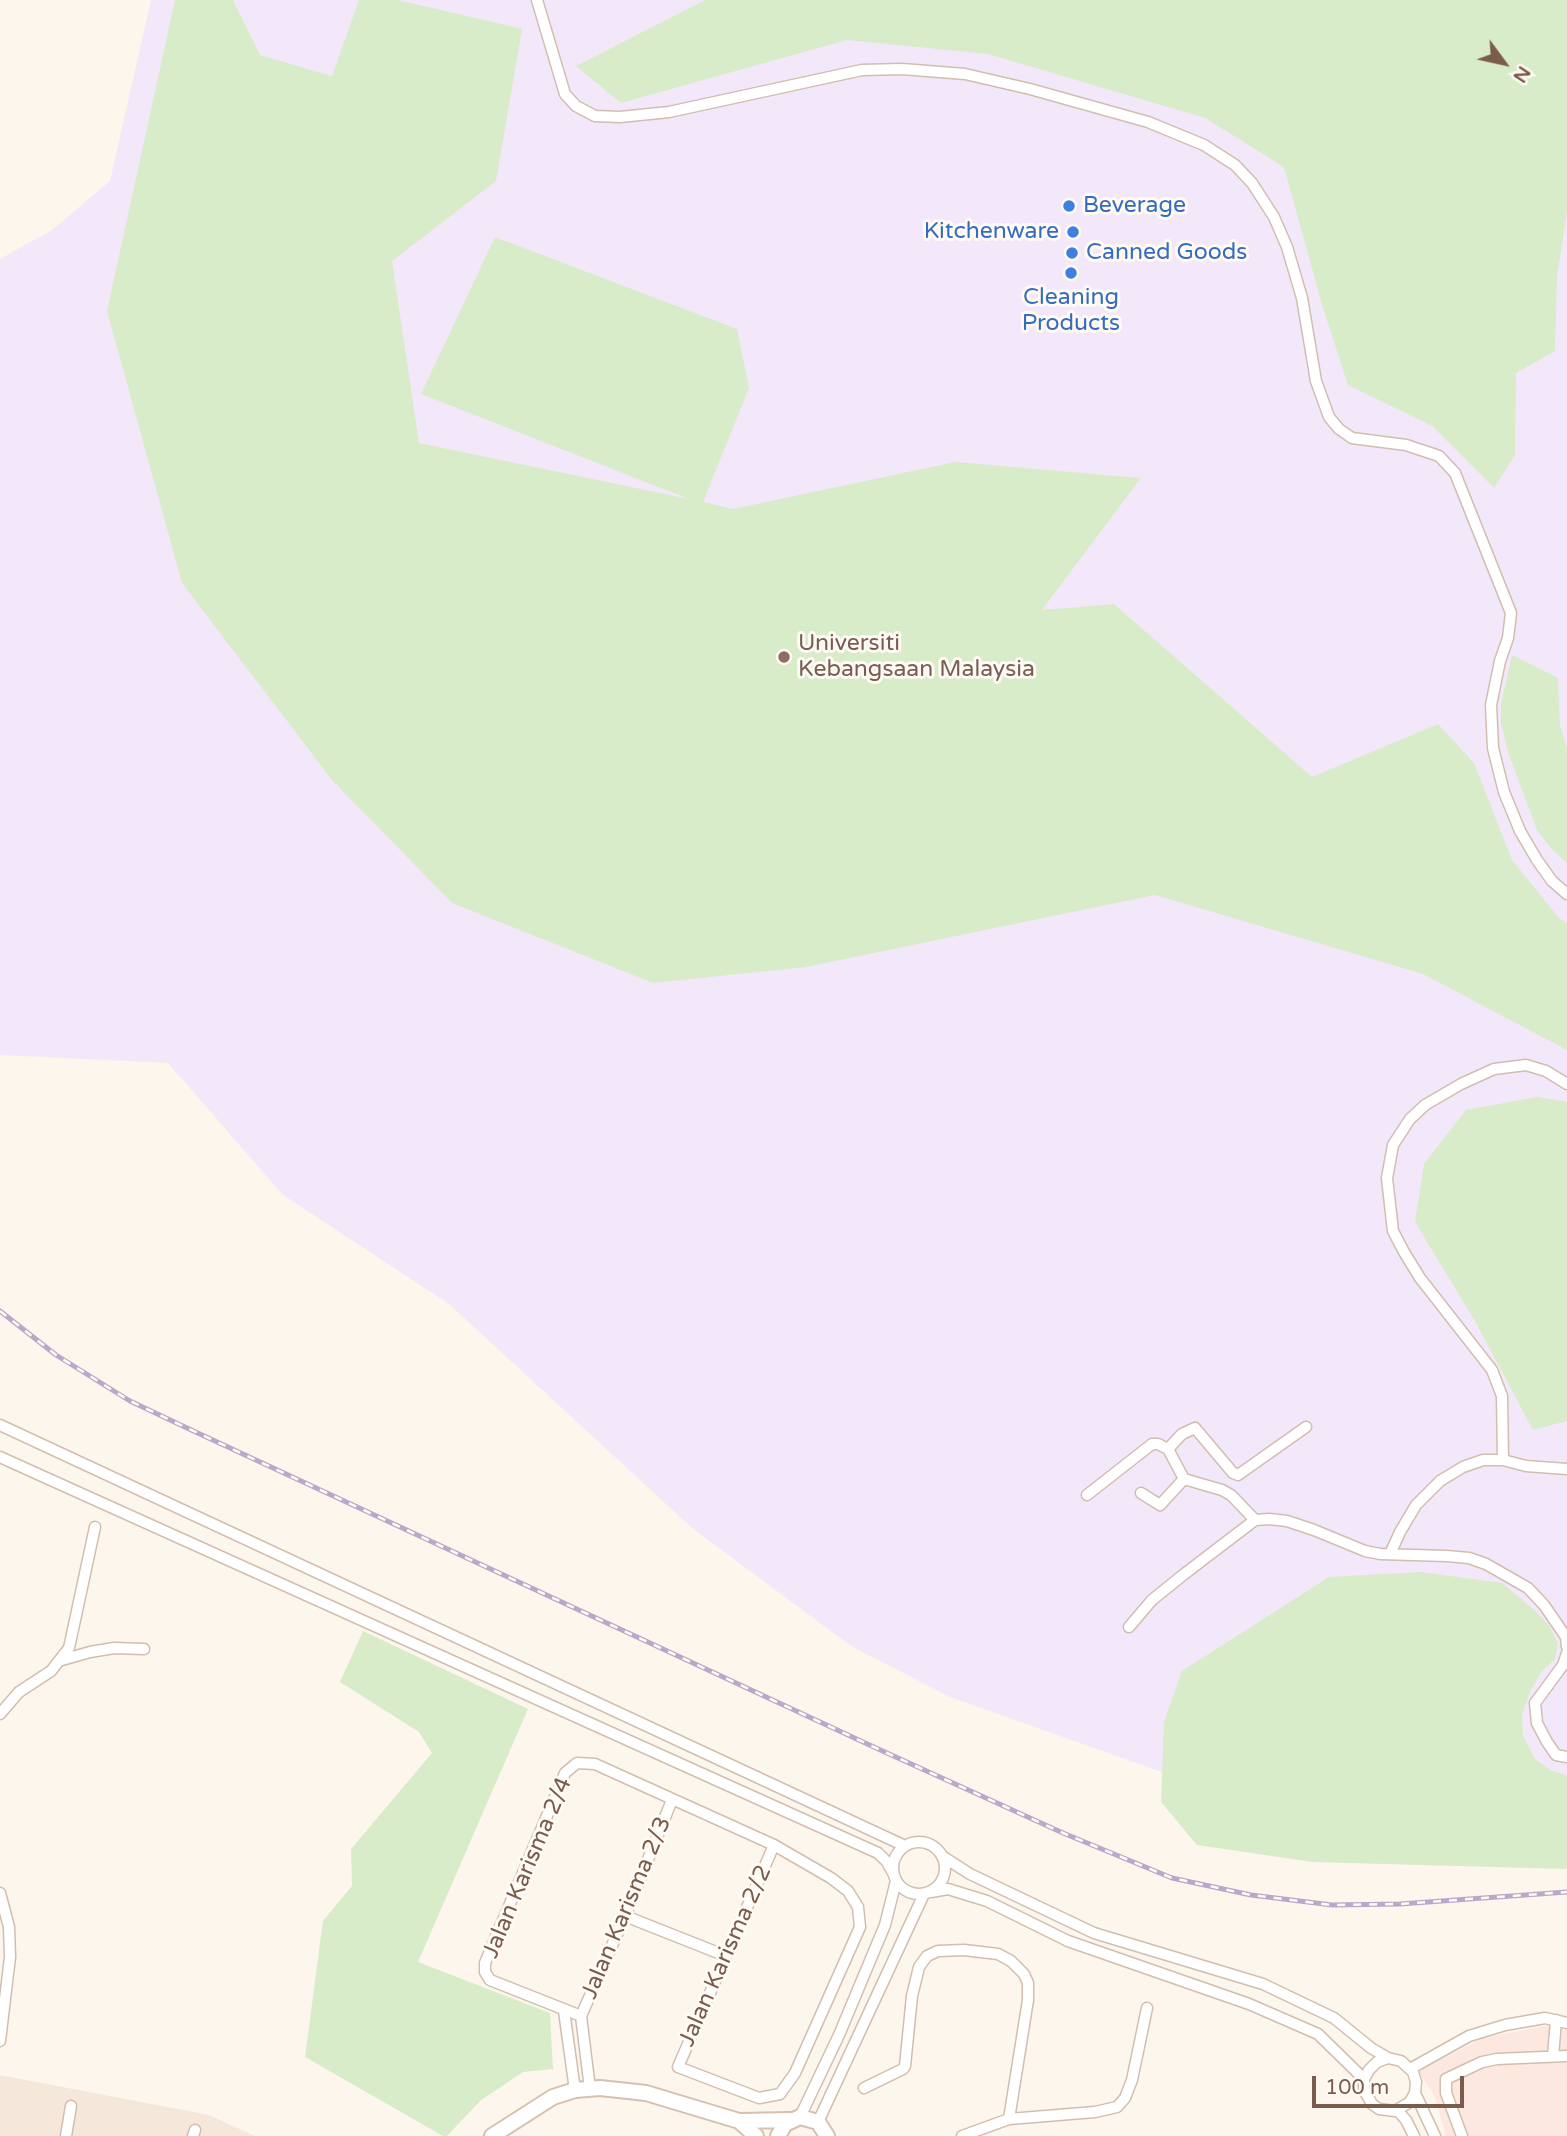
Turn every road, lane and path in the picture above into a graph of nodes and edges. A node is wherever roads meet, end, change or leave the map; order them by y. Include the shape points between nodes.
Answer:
1 (537, 0) edge
2 (1567, 894) edge
3 (1567, 1084) edge
4 (0, 1425) edge
5 (1306, 1427) dead end
6 (1168, 1449) junction
7 (0, 1457) edge
8 (1503, 1460) junction
9 (1567, 1469) edge
10 (1184, 1479) junction
11 (1141, 1493) dead end
12 (1087, 1495) dead end
13 (1255, 1520) junction
14 (94, 1527) dead end
15 (1390, 1554) junction
16 (1129, 1627) dead end
17 (1567, 1647) edge
18 (144, 1649) dead end
19 (1567, 1653) edge
20 (62, 1660) junction
21 (0, 1714) edge
22 (1567, 1757) edge
23 (672, 1800) junction
24 (774, 1845) junction
25 (905, 1846) junction
26 (942, 1856) junction
27 (894, 1877) junction
28 (927, 1893) junction
29 (0, 1894) edge
30 (625, 1916) junction
31 (726, 1956) junction
32 (1147, 2008) dead end
33 (564, 2011) junction
34 (581, 2016) junction
35 (1556, 2020) junction
36 (1567, 2022) edge
37 (0, 2041) edge
38 (1553, 2056) junction
39 (1567, 2056) edge
40 (1388, 2058) junction
41 (1410, 2069) junction
42 (1364, 2079) junction
43 (590, 2088) junction
44 (864, 2088) dead end
45 (575, 2090) junction
46 (1415, 2093) junction
47 (71, 2106) dead end
48 (1396, 2110) junction
49 (795, 2119) junction
50 (1009, 2119) junction
51 (739, 2121) junction
52 (818, 2122) junction
53 (66, 2136) edge
54 (492, 2136) edge
55 (756, 2136) edge
56 (778, 2136) edge
57 (827, 2136) edge
58 (962, 2136) edge
59 (1414, 2136) edge
60 (1435, 2136) edge
61 (1462, 2136) edge

1 - 2 street via 565,94 595,116 669,112 862,70 902,69 965,74 1148,122 1204,145 1234,166 1274,216 1287,247 1302,298 1316,381 1329,417 1352,438 1406,445 1439,456 1455,473 1510,613 1491,705 1493,748 1504,792 1537,860
3 - 8 street via 1526,1065 1494,1069 1461,1084 1410,1119 1393,1145 1387,1178 1393,1231 1404,1252 1492,1370 1502,1396
4 - 25 street
5 - 6 street via 1238,1475 1195,1428
6 - 10 street
6 - 12 street via 1152,1444
7 - 27 street via 878,1853
8 - 9 street
8 - 15 street via 1463,1467 1440,1481 1416,1505
10 - 11 street via 1160,1505
10 - 13 street via 1231,1495
13 - 15 street via 1287,1521 1365,1551
13 - 16 street via 1152,1600
14 - 20 street via 69,1648
15 - 17 street via 1469,1558 1498,1570 1528,1588 1544,1605 1566,1637
18 - 20 street via 102,1650
19 - 22 street via 1535,1703 1537,1723 1547,1742 1556,1755
20 - 21 street via 19,1692
23 - 24 street
23 - 30 street, Jalan Karisma 2/3
23 - 33 street, Jalan Karisma 2/4 via 595,1764 578,1763 565,1773 485,1963 490,1980
24 - 31 street, Jalan Karisma 2/2
24 - 31 street, Jalan Karisma 2/2 via 848,1891 858,1907 860,1927 795,2073 780,2094 759,2098 678,2067
25 - 26 street via 922,1842
25 - 27 street via 893,1862
26 - 28 street via 944,1876
26 - 40 street via 1094,1933 1262,1984 1300,2001 1334,2018
27 - 28 street via 908,1892
27 - 49 street via 885,1925 839,2035
28 - 42 street via 948,1889 987,1901 1068,1941 1249,2004 1318,2034
28 - 52 street
29 - 37 street via 9,1927 10,1957
30 - 31 street
30 - 34 street, Jalan Karisma 2/3
32 - 50 street via 1132,2080 1117,2107
33 - 34 street, Jalan Karisma 2/4
33 - 45 street
34 - 43 street
35 - 36 street
35 - 38 street
35 - 41 street via 1505,2025 1469,2036
38 - 39 street
38 - 61 street via 1489,2061 1446,2079 1446,2093
40 - 41 street
40 - 42 street via 1377,2062
41 - 46 street
42 - 48 street via 1372,2104
43 - 45 street
43 - 51 street via 646,2093
44 - 50 street via 905,2066 912,1996 919,1967 927,1956 964,1950 998,1954 1012,1961 1028,1983
45 - 54 street via 553,2097
46 - 48 street
46 - 60 street
47 - 53 street
48 - 59 street
49 - 51 street
49 - 52 street
49 - 56 street
50 - 58 street
51 - 55 street
52 - 57 street

